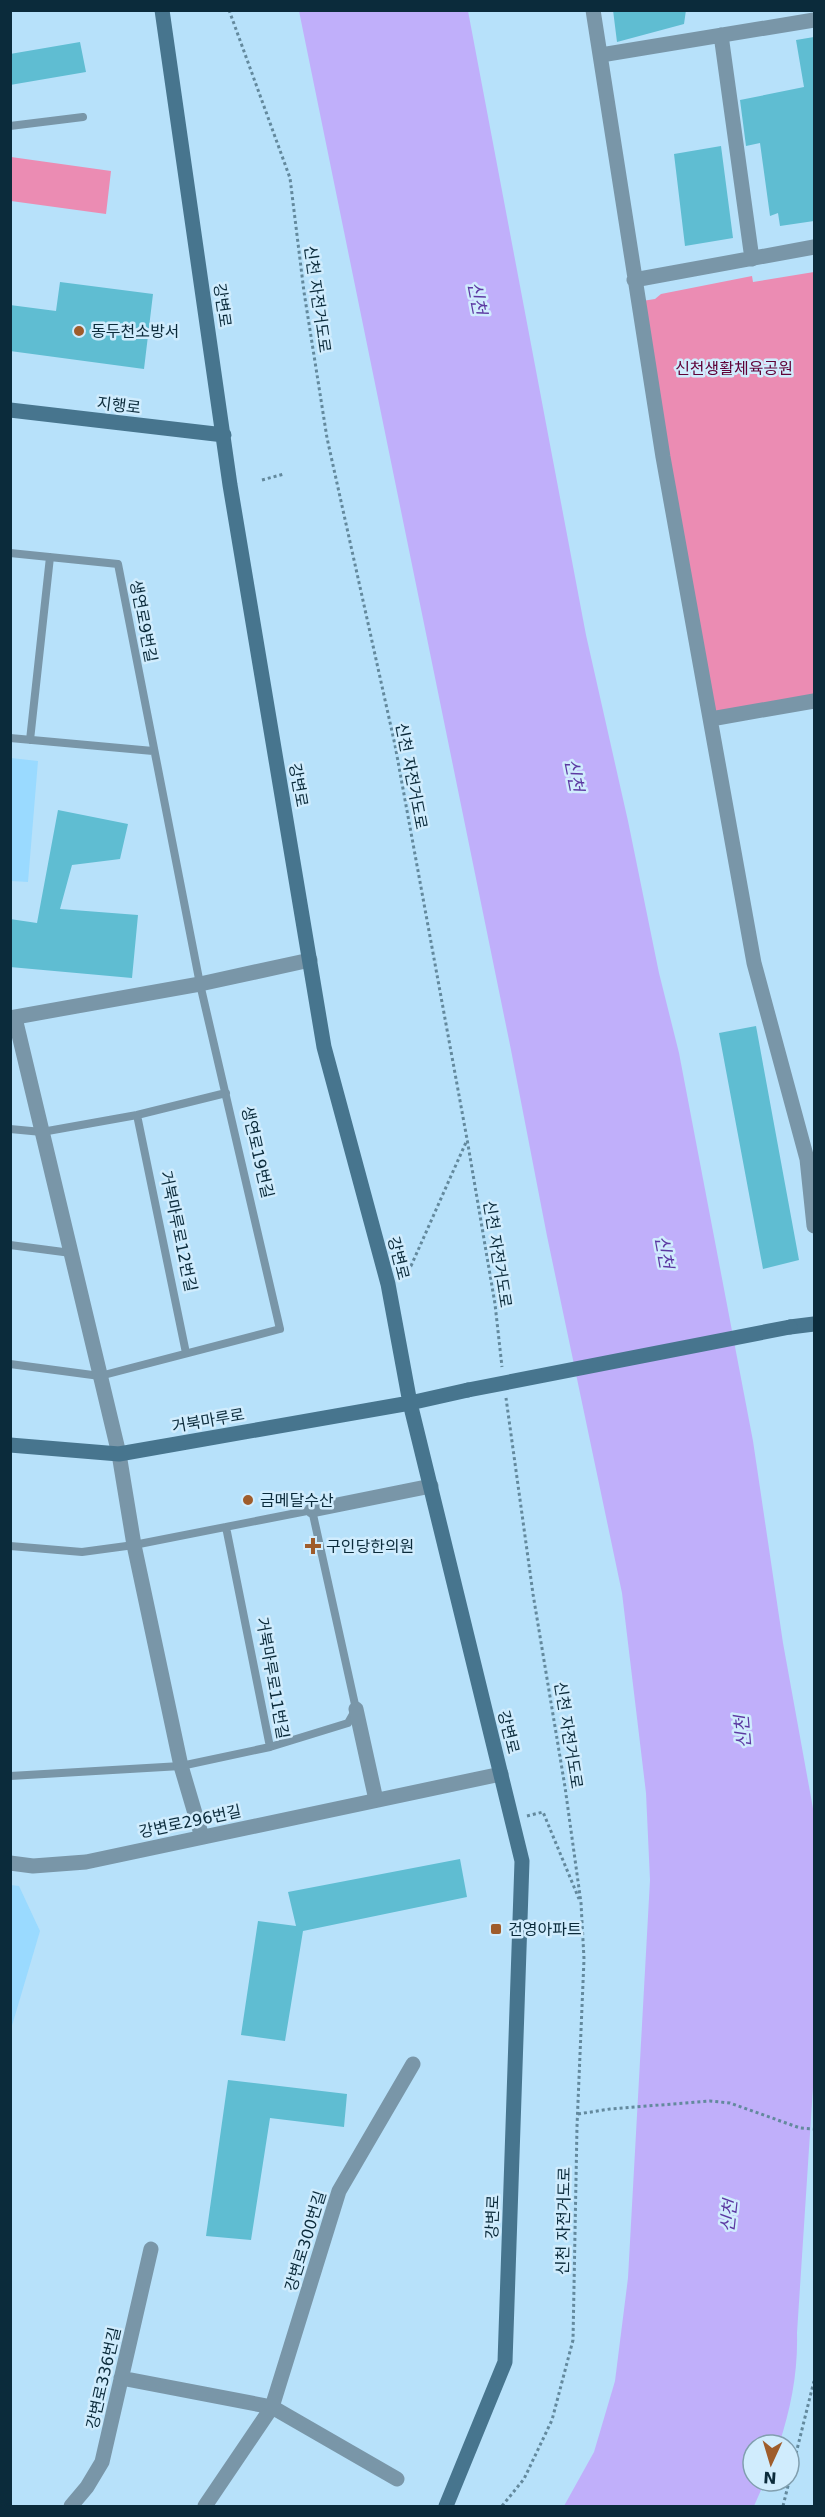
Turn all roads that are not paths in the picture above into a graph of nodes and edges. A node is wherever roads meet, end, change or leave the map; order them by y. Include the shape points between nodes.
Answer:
1 (162, 10) edge
2 (593, 10) edge
3 (814, 20) edge
4 (721, 35) junction
5 (601, 55) junction
6 (82, 117) dead end
7 (10, 126) edge
8 (814, 247) edge
9 (752, 259) junction
10 (634, 280) junction
11 (10, 410) edge
12 (224, 435) junction
13 (10, 553) edge
14 (50, 557) junction
15 (814, 701) edge
16 (711, 719) junction
17 (10, 738) edge
18 (30, 740) junction
19 (153, 751) junction
20 (310, 960) junction
21 (200, 984) junction
22 (13, 1018) edge
23 (226, 1093) junction
24 (137, 1115) junction
25 (10, 1129) edge
26 (42, 1132) junction
27 (814, 1226) edge
28 (10, 1245) edge
29 (71, 1253) junction
30 (814, 1324) edge
31 (186, 1353) junction
32 (10, 1364) edge
33 (100, 1376) junction
34 (410, 1403) junction
35 (10, 1445) edge
36 (119, 1455) junction
37 (431, 1486) junction
38 (312, 1510) junction
39 (226, 1527) junction
40 (134, 1545) junction
41 (10, 1546) edge
42 (356, 1709) junction
43 (270, 1747) junction
44 (180, 1766) junction
45 (501, 1774) junction
46 (10, 1776) edge
47 (376, 1800) junction
48 (202, 1837) junction
49 (10, 1863) edge
50 (413, 2064) dead end
51 (151, 2249) dead end
52 (121, 2378) junction
53 (272, 2408) junction
54 (397, 2479) dead end
55 (71, 2506) edge
56 (205, 2506) edge
57 (446, 2506) edge

1 - 12 main road, 강변로
2 - 5 street
3 - 4 street
4 - 5 street
4 - 9 street
5 - 10 street
6 - 7 lane
8 - 9 street
9 - 10 street
10 - 16 street
11 - 12 main road, 지행로
12 - 20 main road, 강변로
13 - 14 lane, 생연로9번길
14 - 18 lane
14 - 19 lane, 생연로9번길 via 118,564
15 - 16 street
16 - 27 street via 754,963 807,1159
17 - 18 lane
18 - 19 lane
19 - 21 lane, 생연로9번길
20 - 21 street
20 - 34 main road, 강변로 via 324,1047 388,1284
21 - 22 street
21 - 23 lane, 생연로19번길
22 - 26 street
23 - 24 lane
23 - 31 lane, 생연로19번길 via 280,1329
24 - 26 lane
24 - 31 lane, 거북마루로12번길
25 - 26 lane
26 - 29 street
28 - 29 lane
29 - 33 street
30 - 34 main road, 거북마루로, bridge
31 - 33 lane
32 - 33 lane
33 - 36 street
34 - 36 main road, 거북마루로
34 - 37 main road, 강변로
35 - 36 main road, 거북마루로
36 - 40 street
37 - 38 street
37 - 45 main road, 강변로
38 - 39 lane
38 - 42 lane
39 - 40 lane
39 - 43 lane, 거북마루로11번길
40 - 41 lane via 82,1552
40 - 44 street
42 - 43 lane via 348,1723
42 - 47 street
43 - 44 lane, 거북마루로11번길
44 - 46 lane, 거북마루로11번길
44 - 48 street
45 - 47 street, 강변로296번길
45 - 57 main road, 강변로 via 522,1861 505,2362
47 - 48 street, 강변로296번길
48 - 49 street, 강변로296번길 via 86,1862 33,1866
50 - 53 street, 강변로300번길 via 339,2191
51 - 52 street, 강변로336번길
52 - 53 street
52 - 55 street, 강변로336번길 via 102,2462
53 - 54 street
53 - 56 street, 강변로300번길

